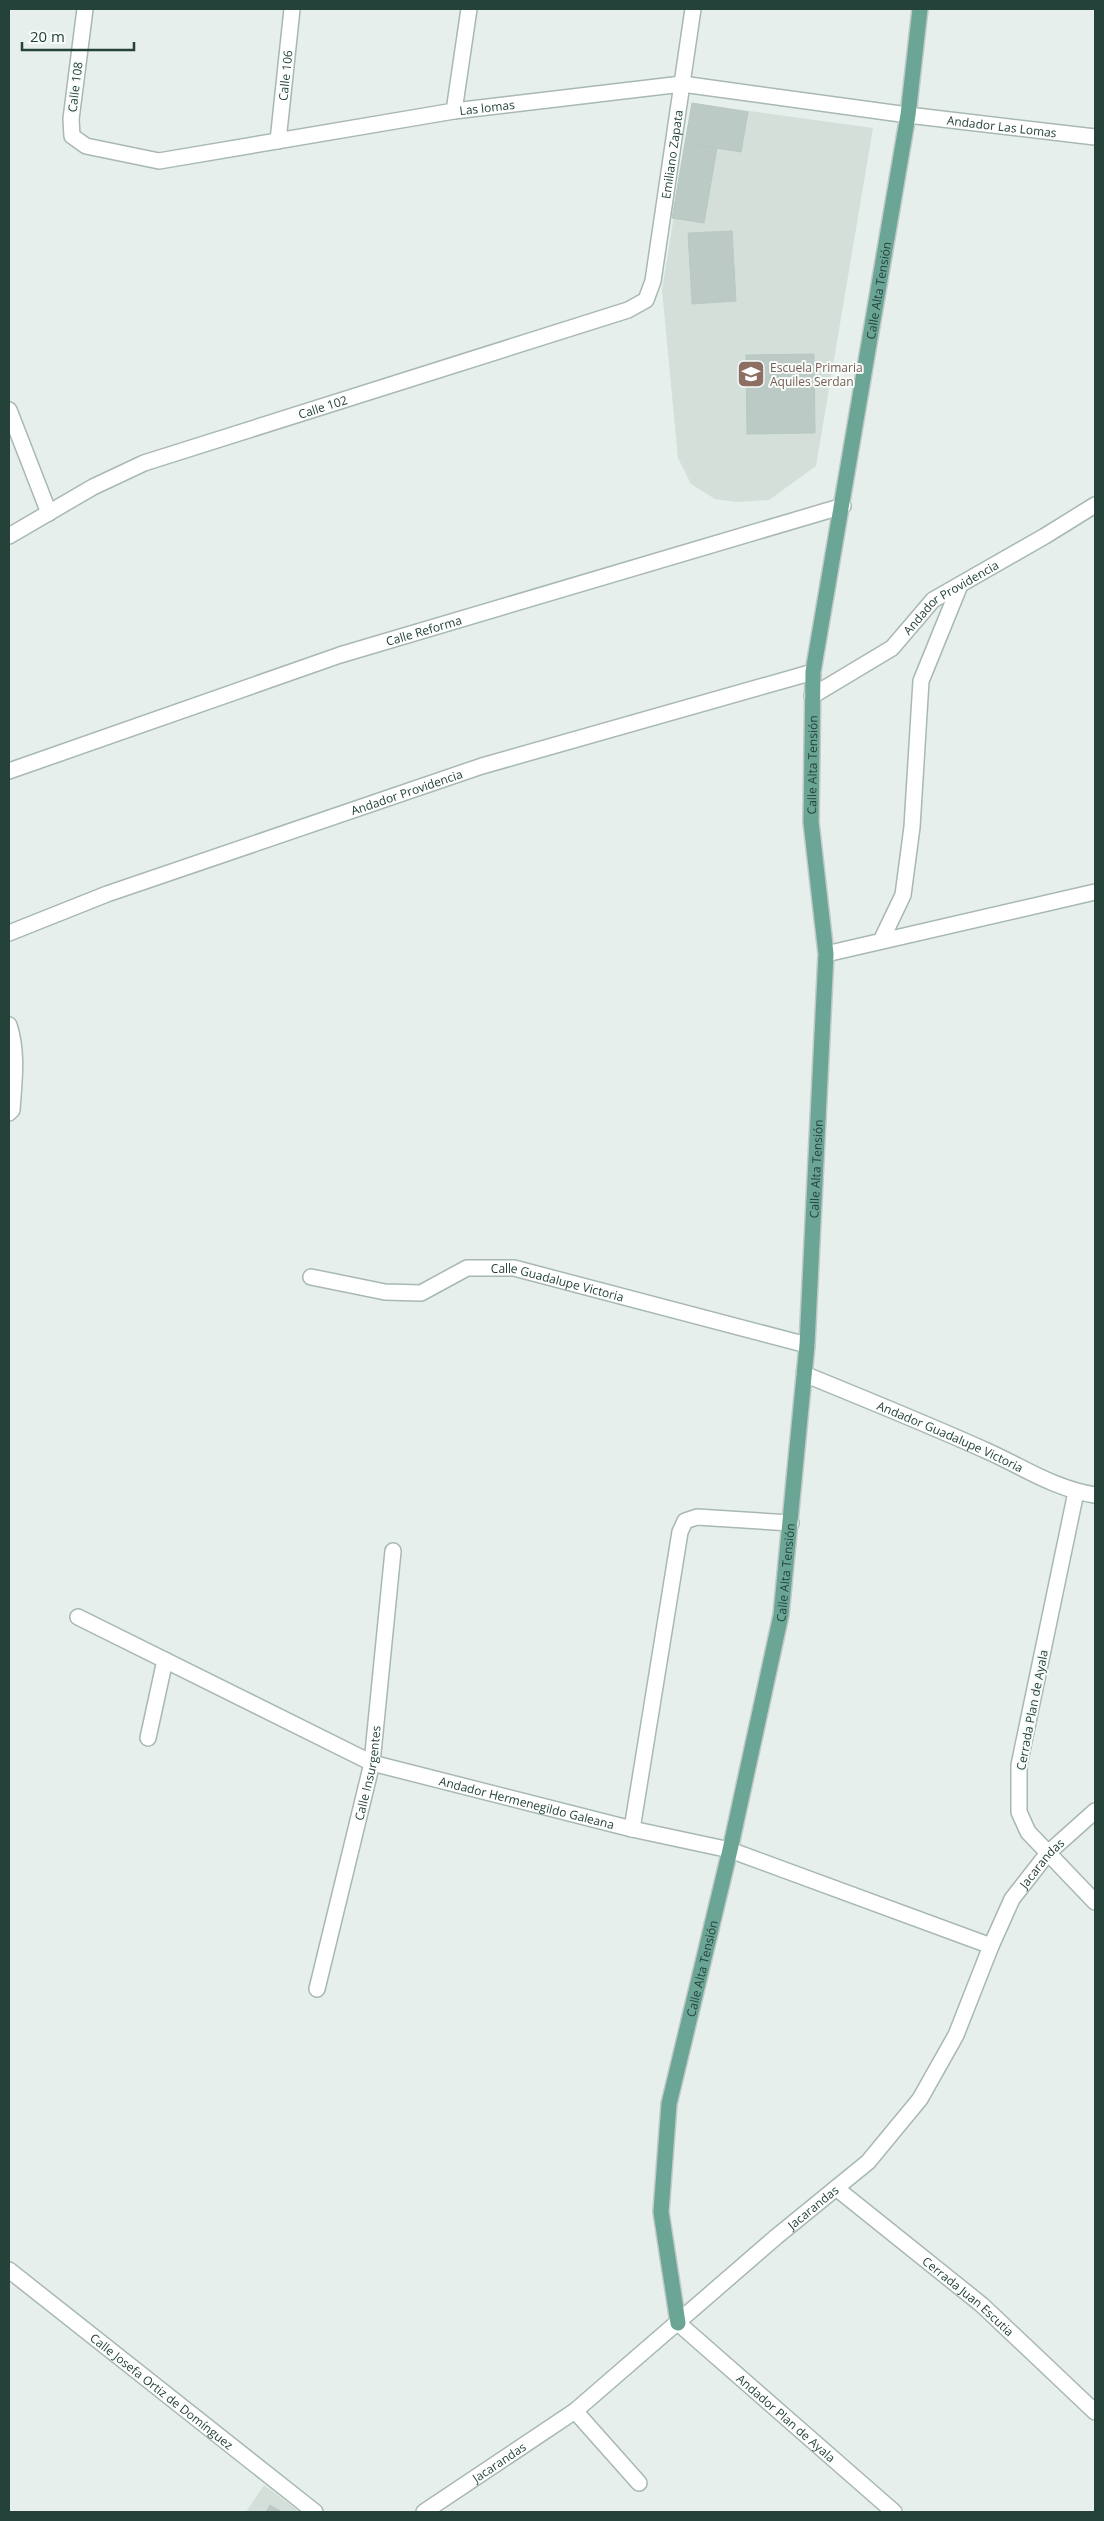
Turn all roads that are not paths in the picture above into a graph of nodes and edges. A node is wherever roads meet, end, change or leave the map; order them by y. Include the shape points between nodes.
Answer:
1 (85, 9) edge
2 (292, 9) edge
3 (469, 9) edge
4 (693, 9) edge
5 (920, 9) edge
6 (682, 84) junction
7 (454, 111) junction
8 (908, 115) junction
9 (72, 136) joint
10 (1095, 137) edge
11 (278, 141) junction
12 (646, 300) joint
13 (9, 410) edge
14 (1095, 505) edge
15 (843, 506) junction
16 (49, 512) junction
17 (9, 536) edge
18 (960, 585) junction
19 (813, 672) junction
20 (812, 696) junction
21 (9, 771) edge
22 (1095, 892) edge
23 (9, 933) edge
24 (881, 941) junction
25 (826, 954) junction
26 (9, 1025) edge
27 (9, 1113) edge
28 (311, 1277) dead end
29 (807, 1346) junction
30 (804, 1374) junction
31 (1076, 1492) junction
32 (1095, 1495) edge
33 (791, 1522) junction
34 (393, 1551) dead end
35 (78, 1617) dead end
36 (165, 1660) junction
37 (148, 1738) dead end
38 (372, 1763) junction
39 (1095, 1811) edge
40 (632, 1828) junction
41 (730, 1850) junction
42 (1048, 1853) junction
43 (1095, 1902) edge
44 (991, 1946) junction
45 (316, 1989) dead end
46 (836, 2188) junction
47 (9, 2270) edge
48 (678, 2323) junction
49 (575, 2411) junction
50 (1095, 2412) edge
51 (639, 2483) dead end
52 (315, 2512) edge
53 (424, 2512) edge
54 (894, 2512) edge

1 - 9 street, Calle 108 via 71,119
2 - 11 street, Calle 106
3 - 7 street
4 - 6 street, Emiliano Zapata
5 - 8 main road, Calle Alta Tensión
6 - 7 street, Las lomas
6 - 8 street, Las lomas
6 - 12 street, Emiliano Zapata via 653,281
7 - 11 street, Las lomas
8 - 10 street, Andador Las Lomas
8 - 15 main road, Calle Alta Tensión
9 - 11 street, Las lomas via 86,146 160,161
12 - 16 street, Calle 102 via 628,310 144,463
13 - 16 street
14 - 18 street, Andador Providencia
15 - 19 main road, Calle Alta Tensión
15 - 21 street, Calle Reforma via 340,655
16 - 17 street, Calle 102
18 - 20 street, Andador Providencia via 933,600 892,648
18 - 24 street via 922,681 912,826 903,895
19 - 20 main road, Calle Alta Tensión
19 - 23 street, Andador Providencia via 482,766 108,894
20 - 25 main road, Calle Alta Tensión via 810,822
22 - 24 street
24 - 25 street
25 - 29 main road, Calle Alta Tensión
26 - 27 street via 15,1046 12,1110
28 - 29 street, Calle Guadalupe Victoria via 385,1292 421,1293 467,1268 514,1268
29 - 30 main road, Calle Alta Tensión
30 - 31 street, Andador Guadalupe Victoria via 988,1451
30 - 33 main road, Calle Alta Tensión
31 - 32 street, Andador Guadalupe Victoria
31 - 42 street, Cerrada Plan de Ayala via 1020,1765 1019,1812 1028,1832
33 - 40 street via 697,1517 685,1521 680,1532
33 - 41 main road, Calle Alta Tensión via 781,1614
34 - 38 street, Calle Insurgentes
35 - 36 street, Andador Hermenegildo Galeana
36 - 37 street
36 - 38 street, Andador Hermenegildo Galeana
38 - 40 street, Andador Hermenegildo Galeana
38 - 45 street, Calle Insurgentes
39 - 42 street, Jacarandas
40 - 41 street, Andador Hermenegildo Galeana
41 - 44 street, Andador Hermenegildo Galeana
41 - 48 main road, Calle Alta Tensión via 669,2104 661,2212
42 - 43 street, Cerrada Plan de Ayala
42 - 44 street, Jacarandas via 1012,1899
44 - 46 street, Jacarandas via 956,2035 920,2099 868,2162
46 - 48 street, Jacarandas
46 - 50 street, Cerrada Juan Escutia via 982,2305
47 - 52 street, Calle Josefa Ortiz de Domínguez
48 - 49 street, Jacarandas
48 - 54 street, Andador Plan de Ayala
49 - 51 street
49 - 53 street, Jacarandas

